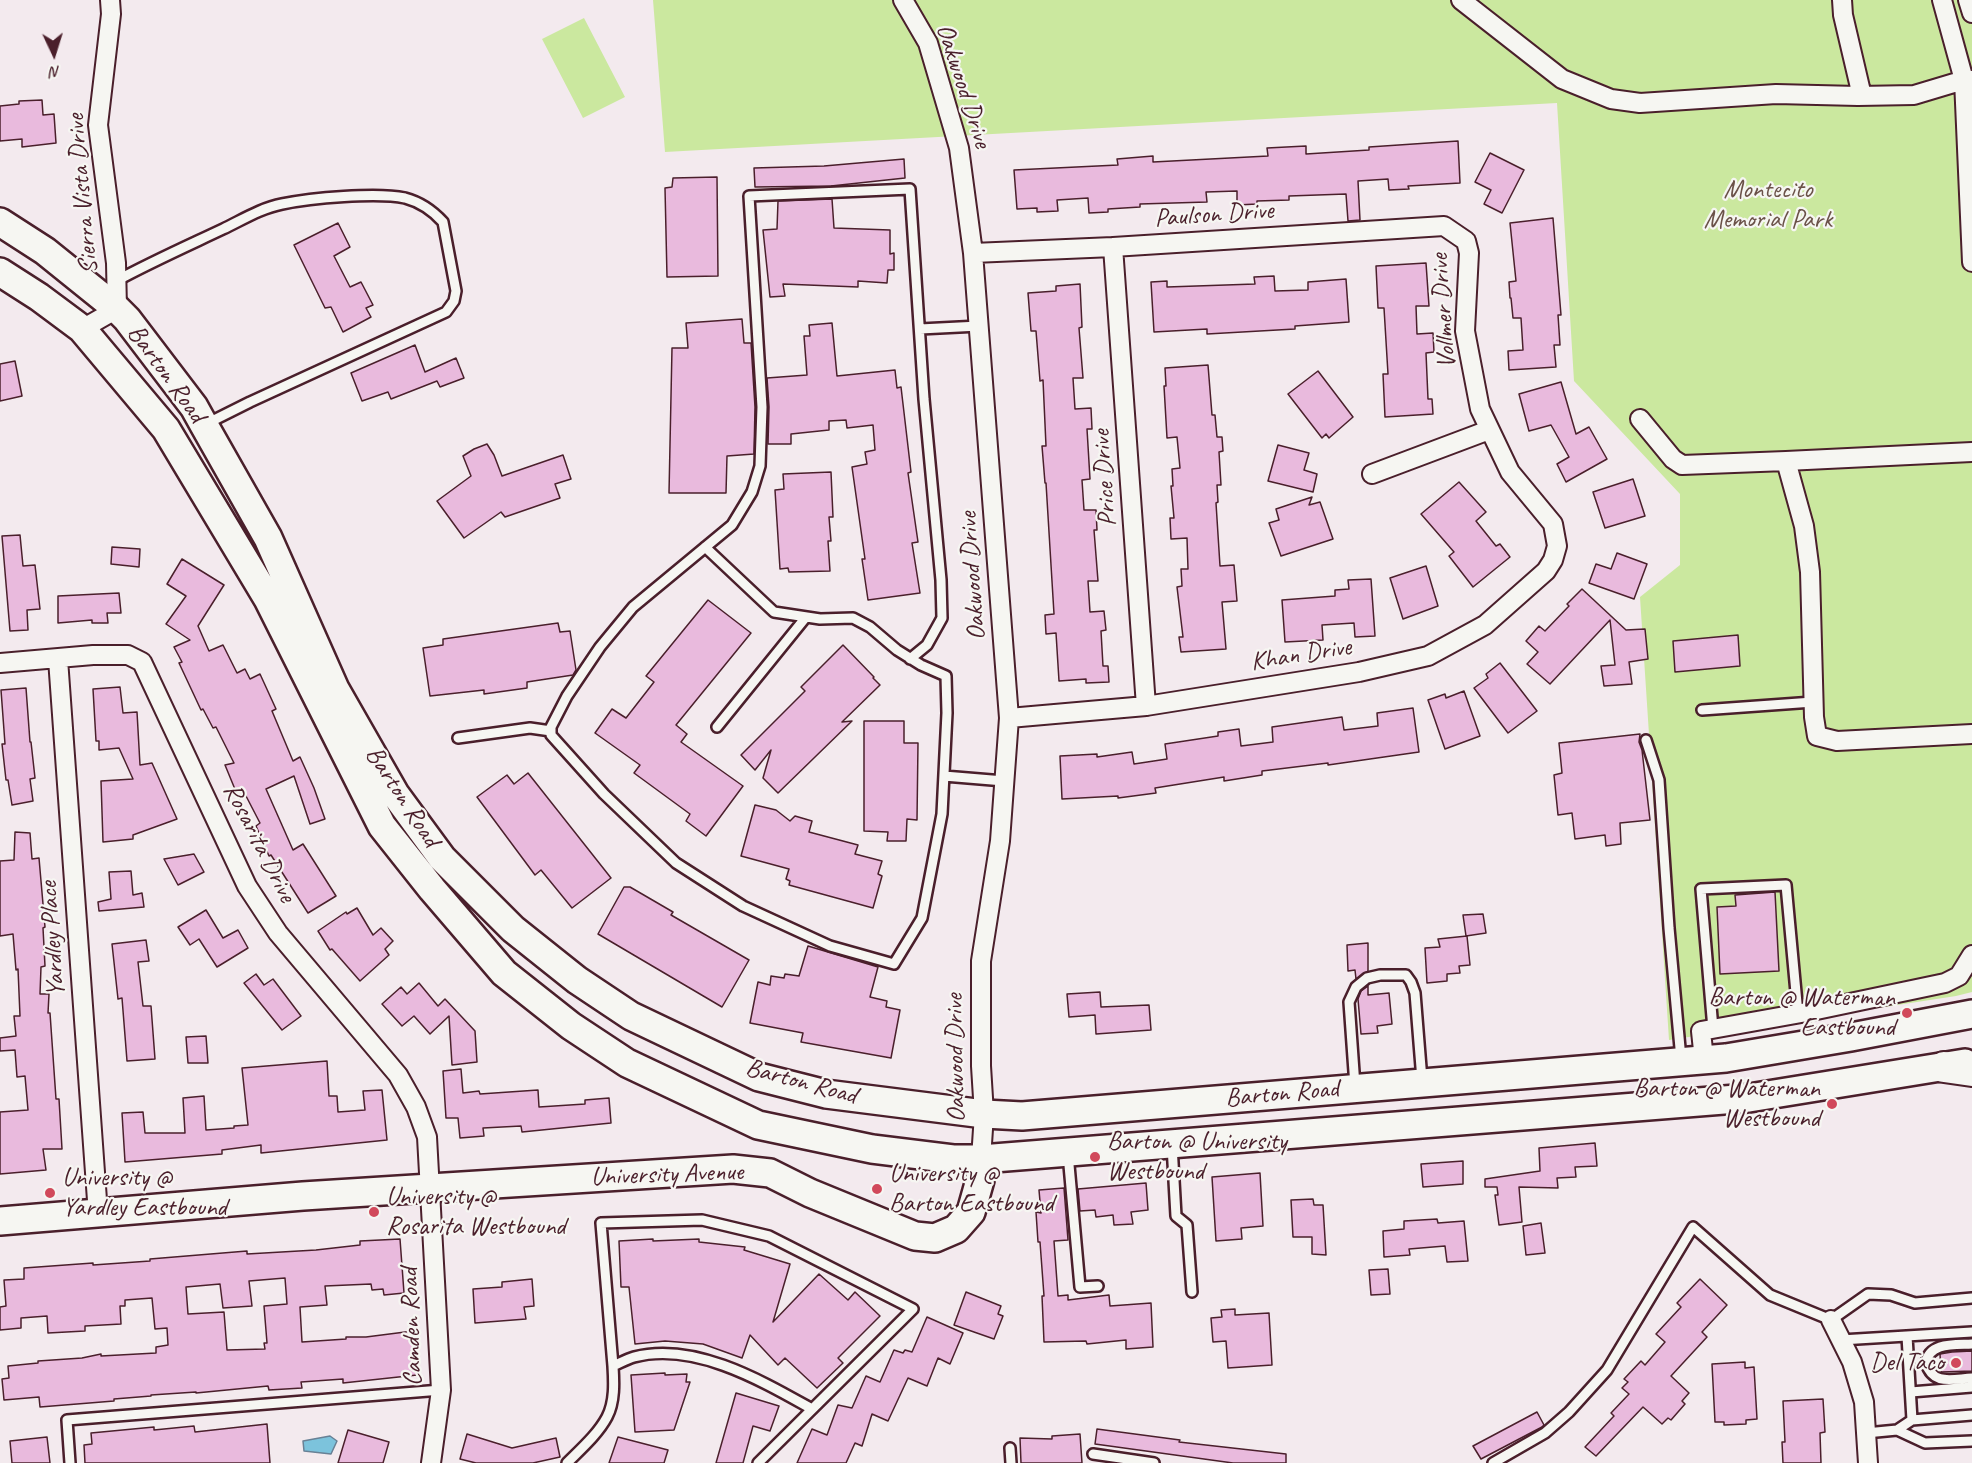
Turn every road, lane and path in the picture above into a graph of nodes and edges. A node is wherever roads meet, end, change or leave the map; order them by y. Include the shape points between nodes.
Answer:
1 (110, 0) edge
2 (903, 0) edge
3 (1461, 0) edge
4 (1842, 0) edge
5 (1942, 0) edge
6 (1968, 0) edge
7 (1972, 13) edge
8 (1968, 80) edge
9 (1862, 96) junction
10 (0, 222) edge
11 (1456, 232) joint
12 (1113, 247) junction
13 (973, 253) junction
14 (1972, 262) edge
15 (0, 272) edge
16 (116, 281) junction
17 (117, 309) junction
18 (979, 326) junction
19 (82, 329) junction
20 (920, 329) junction
21 (1640, 419) dead end
22 (204, 425) junction
23 (1490, 430) junction
24 (1972, 452) edge
25 (1786, 461) junction
26 (1372, 474) dead end
27 (1557, 546) joint
28 (705, 547) junction
29 (806, 617) junction
30 (57, 659) junction
31 (910, 659) junction
32 (0, 663) edge
33 (1813, 702) junction
34 (1146, 706) junction
35 (1702, 710) dead end
36 (1009, 718) junction
37 (717, 727) dead end
38 (551, 731) junction
39 (1972, 734) edge
40 (458, 738) dead end
41 (1646, 740) dead end
42 (944, 776) junction
43 (1004, 781) junction
44 (1972, 955) edge
45 (1798, 1014) junction
46 (1972, 1014) edge
47 (1713, 1029) junction
48 (1693, 1061) junction
49 (1963, 1066) edge
50 (1422, 1082) junction
51 (1356, 1087) junction
52 (984, 1114) junction
53 (1172, 1143) junction
54 (1068, 1151) junction
55 (981, 1159) junction
56 (431, 1188) junction
57 (98, 1214) junction
58 (0, 1221) edge
59 (1098, 1286) dead end
60 (1192, 1292) dead end
61 (1972, 1298) edge
62 (1831, 1320) junction
63 (1972, 1332) edge
64 (1907, 1336) junction
65 (1841, 1340) junction
66 (1972, 1344) edge
67 (613, 1366) junction
68 (1972, 1378) edge
69 (1972, 1388) edge
70 (441, 1390) junction
71 (1911, 1392) junction
72 (812, 1409) junction
73 (1972, 1415) edge
74 (1912, 1420) junction
75 (1896, 1430) junction
76 (1866, 1433) junction
77 (1972, 1441) edge
78 (1010, 1448) dead end
79 (1093, 1454) dead end
80 (70, 1463) edge
81 (431, 1463) edge
82 (567, 1463) edge
83 (758, 1463) edge
84 (1011, 1463) edge
85 (1154, 1463) edge
86 (1493, 1463) edge
87 (1868, 1463) edge

1 - 16 street, Sierra Vista Drive via 98,125
2 - 13 street, Oakwood Drive via 928,43 959,148
3 - 9 street via 1562,79 1611,99 1640,103 1776,94
4 - 9 street
5 - 8 street
6 - 7 street
8 - 9 street via 1914,95
8 - 14 street
10 - 17 main road, Barton Road via 45,251
11 - 12 street, Paulson Drive via 1431,225
11 - 23 street, Vollmer Drive via 1466,241 1469,253 1465,331 1480,409
12 - 13 street, Paulson Drive
12 - 34 street, Price Drive
13 - 18 street, Oakwood Drive
15 - 19 main road, Barton Road
16 - 17 street, Sierra Vista Drive
16 - 22 lane via 281,204 370,195 404,198 421,204 443,222 456,291 446,312
17 - 19 street, Sierra Vista Drive
17 - 22 main road, Barton Road
18 - 20 lane
18 - 36 street, Oakwood Drive
19 - 55 main road, Barton Road via 166,429 268,599 382,826 504,973 571,1026 627,1063 758,1125 872,1149
20 - 28 lane via 910,189 748,196 762,407 760,466 752,492 732,525
20 - 31 lane via 942,618 927,645
21 - 25 street via 1682,465
22 - 52 main road, Barton Road via 268,538 335,689 396,794 442,858 513,929 577,980 631,1016 759,1077 825,1094
23 - 26 street
23 - 27 street, Vollmer Drive via 1510,472 1553,524
24 - 25 street
25 - 33 street via 1804,526 1810,572
27 - 34 street, Khan Drive via 1546,570 1485,625 1428,656 1359,672
28 - 29 lane via 774,612
28 - 38 lane via 633,608 600,647 567,696
29 - 31 lane via 853,618
29 - 37 lane
30 - 32 street, Rosarita Drive
30 - 56 street, Rosarita Drive via 128,655 142,662 247,886 278,933 398,1075 416,1107 427,1137
30 - 57 street, Yardley Place
31 - 42 lane via 946,676
33 - 35 lane
33 - 39 street via 1817,736 1838,741
34 - 36 street, Khan Drive
36 - 43 street, Oakwood Drive
38 - 40 lane via 530,728
38 - 42 lane via 604,794 676,862 743,906 830,946 894,964 922,918 942,814
41 - 48 lane via 1659,780 1669,928
42 - 43 lane
43 - 52 street, Oakwood Drive via 1000,841 981,961
44 - 45 street via 1959,976 1945,983
45 - 47 street
45 - 47 lane via 1785,885 1701,890
46 - 48 main road, Barton Road
47 - 48 street via 1701,1031
48 - 50 main road, Barton Road
49 - 53 main road, Barton Road via 1749,1098
50 - 51 main road, Barton Road
50 - 51 lane via 1411,982 1406,975 1380,975 1367,978 1356,987 1349,1002
51 - 52 main road, Barton Road via 1075,1113
52 - 55 street, Oakwood Drive
53 - 54 main road, Barton Road
53 - 60 lane via 1176,1216 1187,1225
54 - 55 main road, Barton Road
54 - 59 lane via 1080,1287
55 - 56 main road, University Avenue via 971,1212 956,1229 935,1238 915,1236 770,1173 733,1168
56 - 57 main road, University Avenue
56 - 70 street, Camden Road
57 - 58 main road, University Avenue
61 - 62 lane via 1915,1303 1891,1295 1868,1294
62 - 65 street
62 - 86 lane via 1770,1295 1693,1227 1607,1370 1545,1433
63 - 64 lane
64 - 65 lane
64 - 71 lane
65 - 76 street via 1864,1401
66 - 68 lane via 1938,1347 1931,1351 1926,1363 1930,1374 1939,1380
67 - 72 lane via 650,1354 706,1359
67 - 72 lane via 601,1223 702,1220 769,1236 913,1309
67 - 82 lane via 608,1417
69 - 71 lane
70 - 80 lane via 67,1420
70 - 81 street, Camden Road
71 - 74 lane
72 - 83 lane
73 - 74 lane
74 - 75 lane
75 - 76 lane
75 - 77 lane via 1925,1443
76 - 87 street
78 - 84 lane
79 - 85 lane

